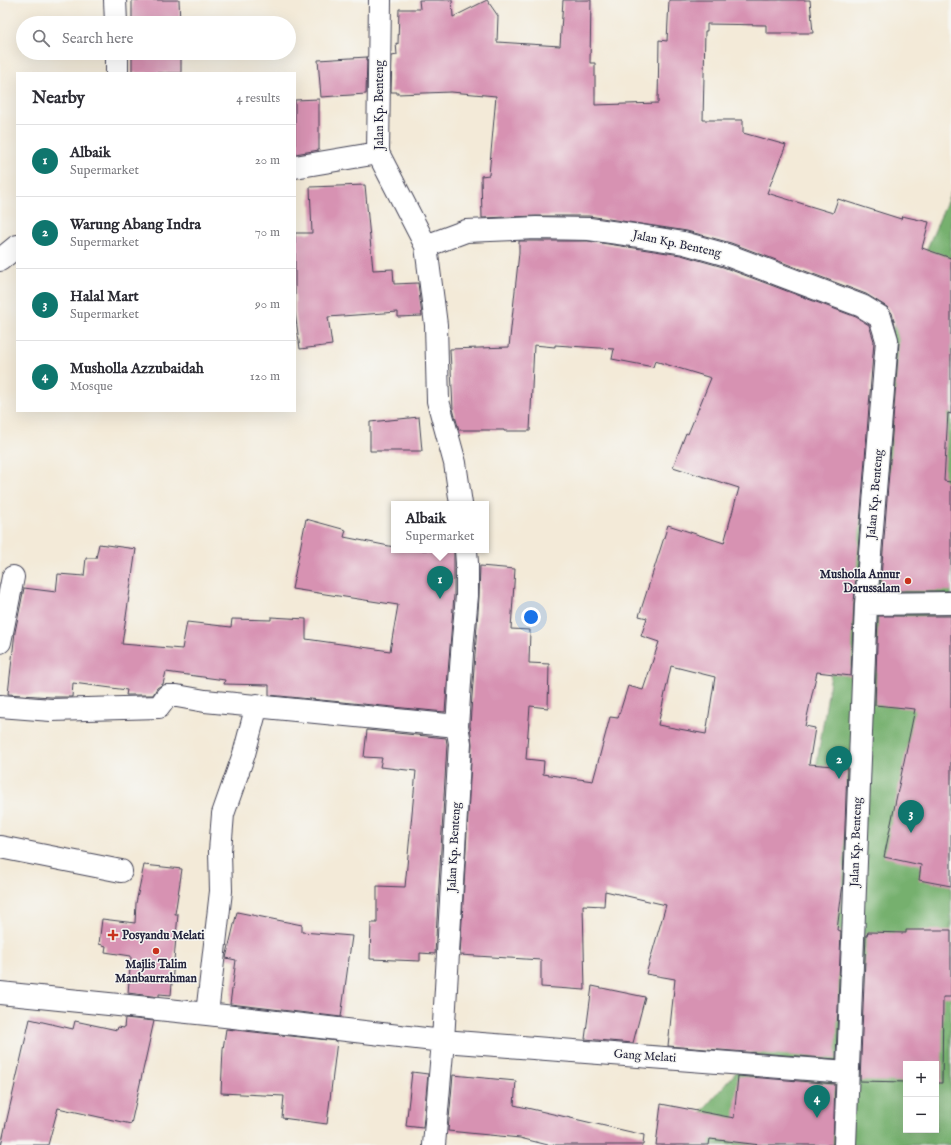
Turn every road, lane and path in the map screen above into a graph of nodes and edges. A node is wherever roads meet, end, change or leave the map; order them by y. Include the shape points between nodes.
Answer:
1 (115, 0) edge
2 (380, 0) edge
3 (116, 16) edge
4 (117, 60) edge
5 (117, 72) edge
6 (378, 153) junction
7 (296, 167) edge
8 (426, 246) junction
9 (16, 247) edge
10 (0, 260) edge
11 (461, 501) edge
12 (466, 553) edge
13 (14, 577) dead end
14 (951, 603) edge
15 (866, 604) junction
16 (0, 642) edge
17 (257, 705) junction
18 (0, 706) edge
19 (458, 726) junction
20 (0, 847) edge
21 (121, 871) dead end
22 (0, 993) edge
23 (207, 1014) junction
24 (443, 1041) junction
25 (847, 1072) junction
26 (434, 1145) edge
27 (845, 1145) edge

1 - 3 street
2 - 6 street, Jalan Kp. Benteng
4 - 5 street
6 - 7 street
6 - 8 street, Jalan Kp. Benteng
8 - 11 street, Jalan Kp. Benteng via 436,325 438,401 455,463
8 - 15 street, Jalan Kp. Benteng via 466,231 536,228 640,236 684,243 727,255 862,306 880,317 887,340
9 - 10 street
12 - 19 street, Jalan Kp. Benteng via 467,596
13 - 16 street
14 - 15 street
15 - 25 street, Jalan Kp. Benteng
17 - 18 street via 167,696 159,707 51,710
17 - 19 street
17 - 23 street via 244,754 223,814 220,851 221,891
19 - 24 street, Jalan Kp. Benteng via 460,743
20 - 21 street
22 - 23 street, Gang Melati
23 - 24 street, Gang Melati
24 - 25 street, Gang Melati
24 - 26 street, Jalan Kp. Benteng
25 - 27 street, Jalan Kp. Benteng

